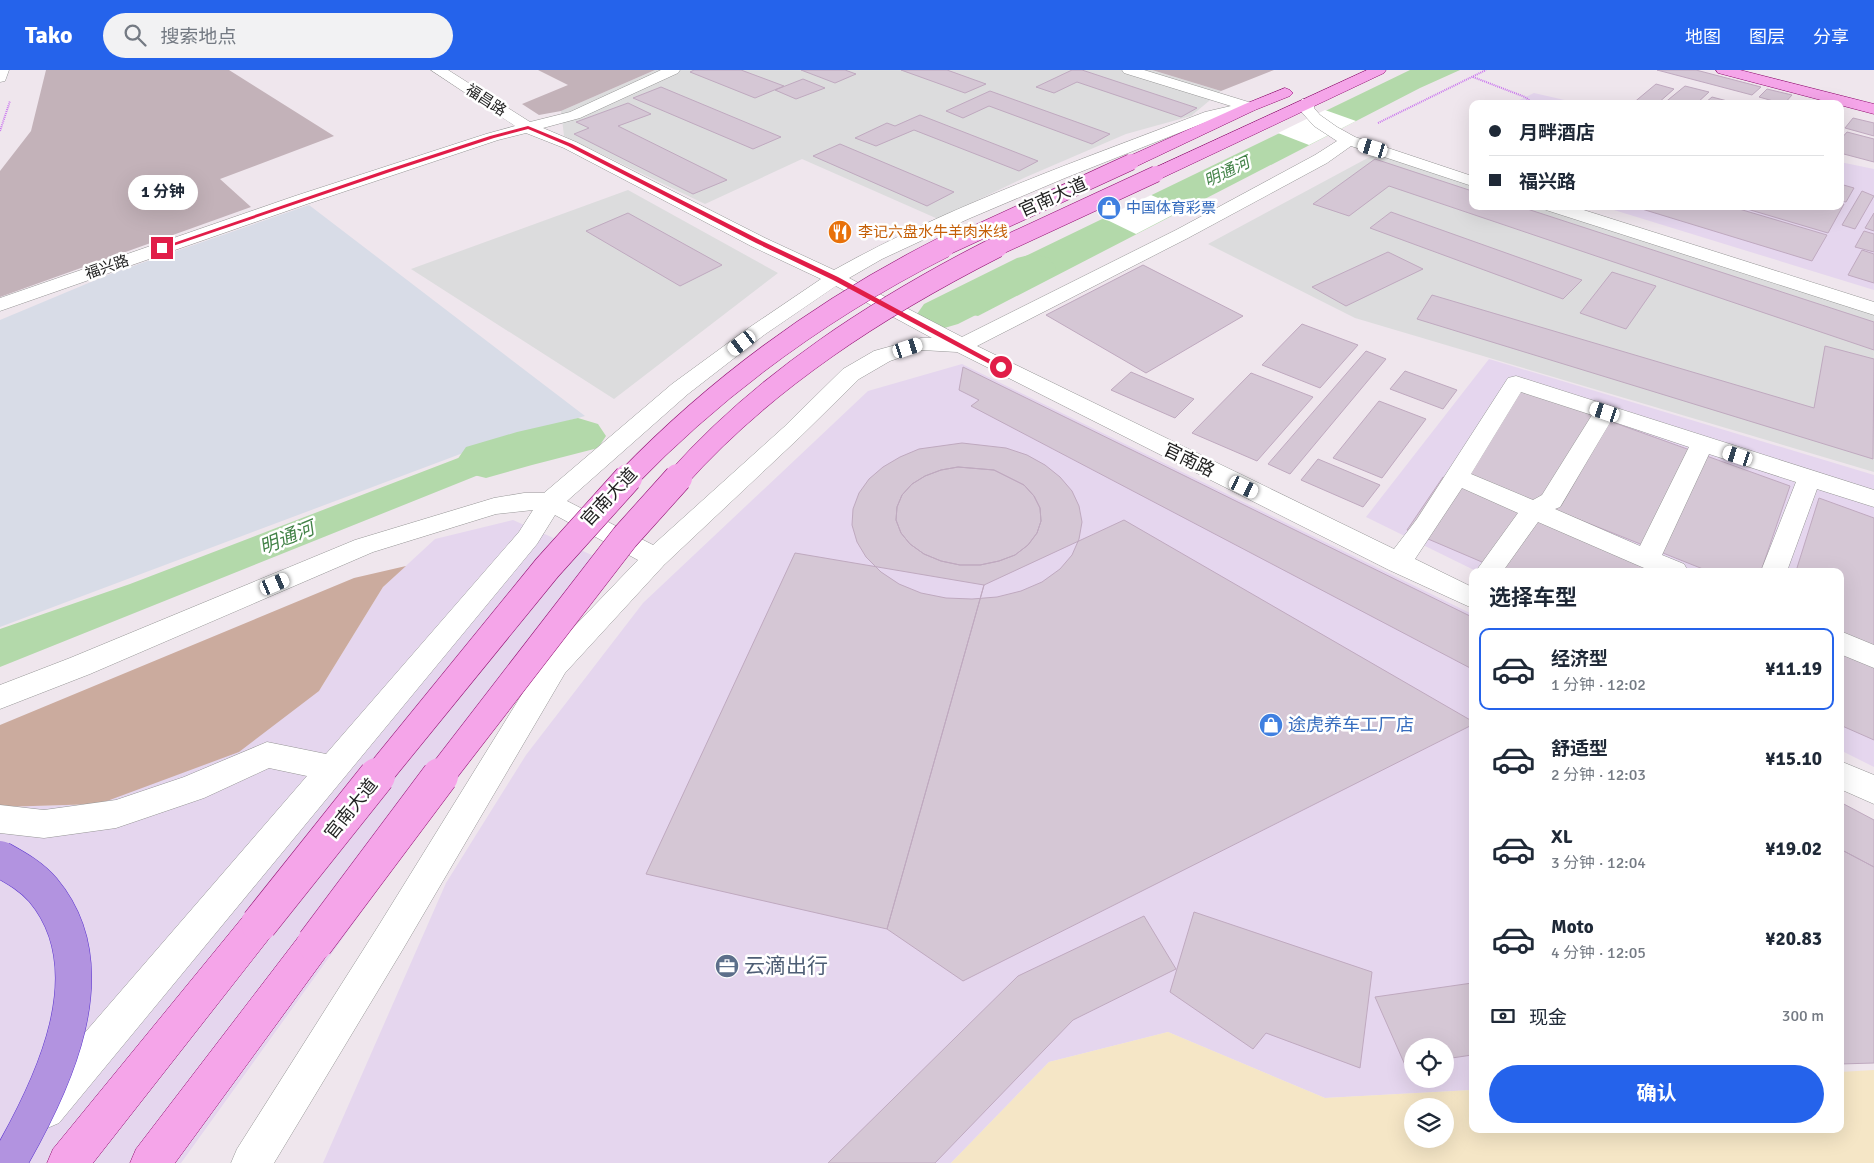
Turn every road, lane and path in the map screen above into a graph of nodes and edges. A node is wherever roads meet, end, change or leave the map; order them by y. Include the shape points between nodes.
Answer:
1 (2, 70) edge
2 (438, 70) edge
3 (673, 70) edge
4 (1129, 70) edge
5 (1379, 70) edge
6 (1486, 70) edge
7 (1723, 70) edge
8 (1748, 70) edge
9 (1472, 77) junction
10 (0, 78) edge
11 (1529, 100) edge
12 (1842, 100) edge
13 (1844, 100) edge
14 (1306, 101) junction
15 (1874, 101) edge
16 (1250, 107) junction
17 (1874, 108) edge
18 (528, 128) junction
19 (1343, 137) junction
20 (1469, 180) edge
21 (1565, 210) edge
22 (1164, 225) dead end
23 (1182, 234) junction
24 (836, 278) junction
25 (0, 304) edge
26 (1874, 309) edge
27 (961, 346) junction
28 (1605, 412) junction
29 (1702, 444) junction
30 (1457, 477) junction
31 (1809, 479) junction
32 (1874, 499) edge
33 (550, 502) junction
34 (1532, 510) junction
35 (655, 558) junction
36 (1647, 559) junction
37 (1398, 563) junction
38 (1490, 568) edge
39 (1668, 568) edge
40 (1775, 568) edge
41 (1469, 595) edge
42 (1844, 644) edge
43 (1874, 655) edge
44 (0, 697) edge
45 (332, 769) junction
46 (1844, 776) edge
47 (1874, 790) edge
48 (2, 821) edge
49 (0, 859) edge
50 (0, 1162) edge
51 (8, 1163) edge
52 (68, 1163) edge
53 (150, 1163) edge
54 (251, 1163) edge

1 - 10 street
2 - 18 street, 福昌路
3 - 18 street, 福兴路 via 590,109
4 - 16 street
5 - 14 main road, 官南大道
6 - 9 path
7 - 12 main road
8 - 15 main road
9 - 11 path
9 - 19 path
13 - 17 main road
14 - 16 main road, 官南大道
14 - 19 street
14 - 53 main road, 官南大道, bridge via 1003,244 897,302 797,369 714,440 650,508 593,577
16 - 24 street via 1210,115 1050,178 874,255
16 - 52 main road, 官南大道, bridge via 961,239 849,300 736,378 659,445 549,565
18 - 24 street, 福昌路 via 570,145 758,242
18 - 25 street, 福兴路 via 301,200
19 - 20 street
19 - 23 street via 1321,159
21 - 26 street
22 - 23 street
23 - 27 street
24 - 27 street, 福昌路
24 - 33 street via 757,331 680,389
27 - 35 street via 921,344 882,356 851,374
27 - 37 street, 官南路
28 - 29 street
28 - 30 street via 1516,383
28 - 34 street via 1551,501
29 - 31 street
29 - 36 street
30 - 34 street
30 - 37 street
31 - 32 street
31 - 40 street
33 - 35 street
33 - 44 street via 524,501 494,506 364,546
33 - 45 street via 528,538
34 - 36 street
34 - 38 street
35 - 54 street via 555,665
36 - 39 street
37 - 41 street, 官南路
42 - 43 street
45 - 48 street via 267,755 193,788 116,814 44,824
45 - 50 street
46 - 47 street
49 - 51 highway, bridge via 40,883 58,910 70,943 74,984 66,1033 47,1090

